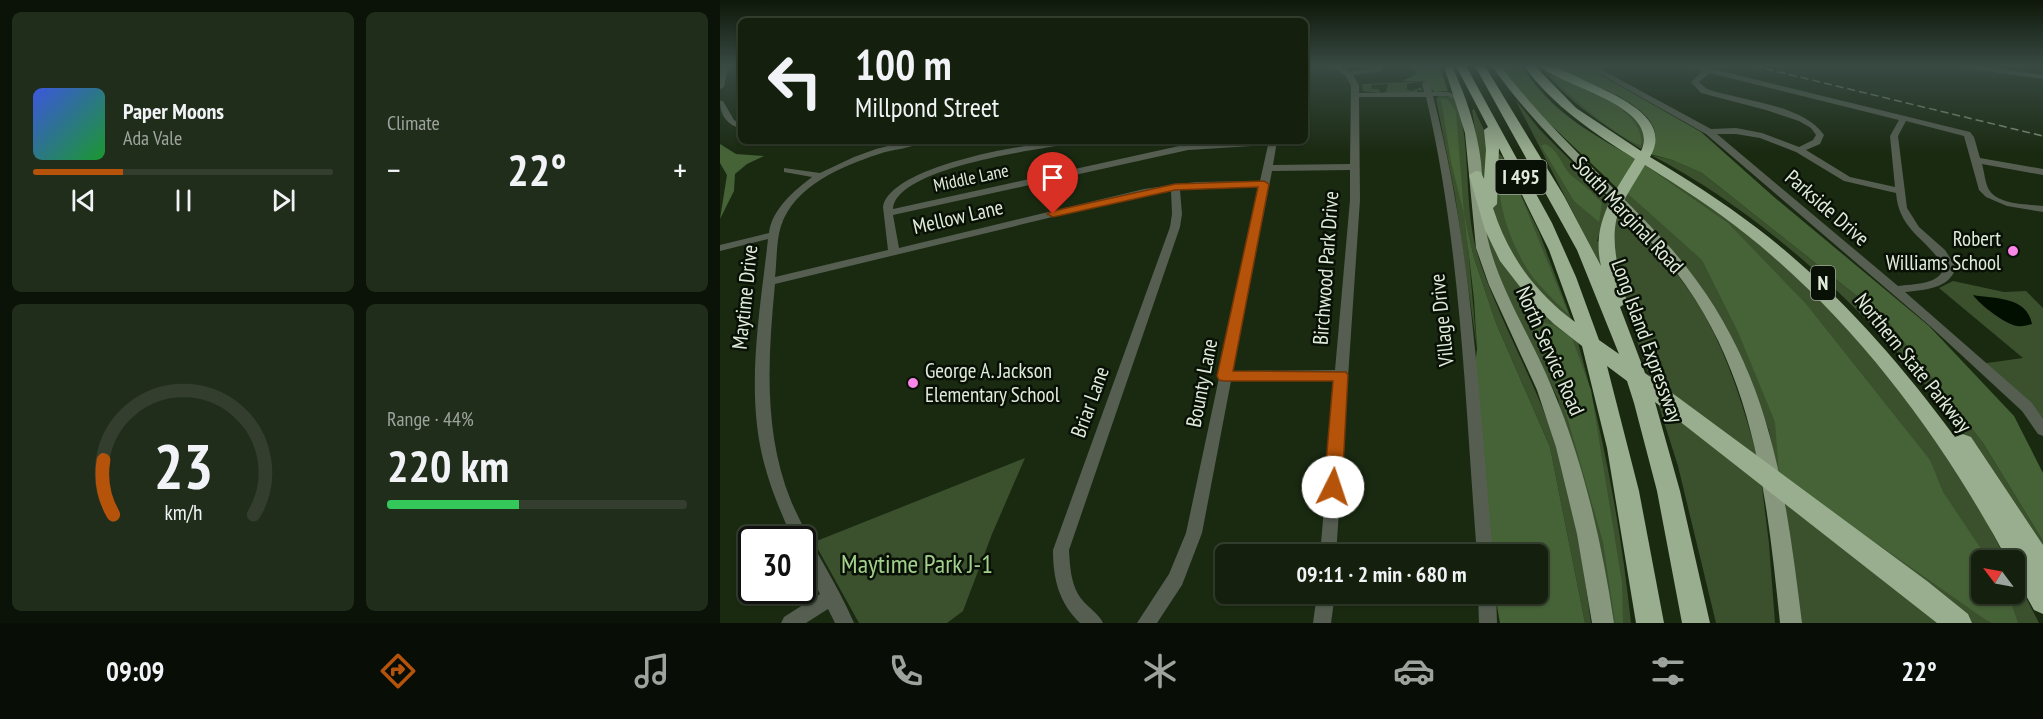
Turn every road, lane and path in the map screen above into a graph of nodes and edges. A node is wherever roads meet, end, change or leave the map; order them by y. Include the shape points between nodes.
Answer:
1 (1356, 95) edge
2 (1430, 95) edge
3 (1451, 95) edge
4 (1460, 95) edge
5 (1476, 95) edge
6 (1497, 95) edge
7 (1509, 95) edge
8 (1516, 95) edge
9 (1554, 95) edge
10 (1562, 95) edge
11 (1609, 95) edge
12 (1645, 95) edge
13 (1719, 95) edge
14 (1811, 95) edge
15 (1461, 98) junction
16 (1479, 100) junction
17 (720, 103) edge
18 (1905, 118) junction
19 (738, 120) edge
20 (731, 122) junction
21 (738, 126) edge
22 (1709, 132) junction
23 (899, 144) edge
24 (1040, 144) edge
25 (1239, 144) edge
26 (1273, 144) edge
27 (1799, 150) junction
28 (1976, 160) junction
29 (1355, 167) junction
30 (1267, 168) junction
31 (787, 170) dead end
32 (2043, 172) edge
33 (1476, 175) junction
34 (822, 176) junction
35 (1264, 184) junction
36 (1175, 187) junction
37 (1551, 187) junction
38 (1899, 191) junction
39 (2043, 209) edge
40 (889, 213) junction
41 (1489, 214) junction
42 (774, 235) junction
43 (720, 248) edge
44 (894, 252) junction
45 (770, 282) junction
46 (1894, 290) junction
47 (1623, 329) junction
48 (1341, 375) junction
49 (1224, 376) junction
50 (2043, 430) edge
51 (793, 526) edge
52 (1329, 544) edge
53 (1484, 544) edge
54 (2043, 567) edge
55 (816, 569) edge
56 (831, 597) junction
57 (2043, 601) edge
58 (1325, 604) edge
59 (1487, 604) edge
60 (790, 623) edge
61 (845, 623) edge
62 (1094, 623) edge
63 (1146, 623) edge
64 (1322, 623) edge
65 (1488, 623) edge
66 (1603, 623) edge
67 (1650, 623) edge
68 (1696, 623) edge
69 (1791, 623) edge
70 (1958, 623) edge

1 - 29 street, Birchwood Park Drive
2 - 53 street, Village Drive via 1462,287
3 - 15 street
4 - 15 main road, North Service Road
5 - 16 highway, I 495
6 - 37 highway, Long Island Expressway / I 495
7 - 37 highway
8 - 69 main road, South Marginal Road via 1664,249 1711,315 1732,355 1751,400 1767,456 1778,511
9 - 57 highway, Northern State Parkway / N via 1581,118 1755,234 1858,329 1950,444 2013,544
10 - 54 highway, Northern State Parkway / N via 1757,227 1854,313 1941,413 1997,492
11 - 47 highway via 1634,111 1647,128 1649,148 1613,207 1608,223 1607,257
12 - 22 street, Parkside Drive
13 - 27 street via 1796,116 1815,126 1820,135 1817,142
14 - 18 street
15 - 33 main road, North Service Road
16 - 41 highway via 1493,150
16 - 67 highway, I 495 via 1550,233 1586,328 1618,442
17 - 20 street
18 - 28 street via 1970,137
18 - 38 street via 1894,136
19 - 20 street
20 - 21 street
22 - 27 street via 1746,132
22 - 46 street, Parkside Drive
23 - 34 street, Maytime Drive
24 - 40 street via 922,174 894,193
25 - 40 street, Middle Lane via 1188,147
26 - 30 street, Bounty Lane
27 - 38 street via 1847,179
28 - 32 street
28 - 39 street via 1984,190 1990,197
29 - 30 street
29 - 48 street, Birchwood Park Drive
30 - 35 street, Bounty Lane
31 - 34 street
33 - 41 highway
33 - 66 main road, North Service Road via 1477,220 1484,249 1565,442 1593,557
34 - 42 street, Maytime Drive via 787,204 778,216
35 - 36 street, Mellow Lane
35 - 49 street, Bounty Lane
36 - 44 street, Mellow Lane
36 - 62 street, Briar Lane via 1175,227 1061,550 1061,573 1069,598
37 - 47 highway, Long Island Expressway / I 495
38 - 46 street via 1906,218 1941,252 1950,267 1940,282
40 - 44 street
41 - 70 highway via 1508,262 1560,320
42 - 43 street
42 - 45 street, Maytime Drive
44 - 45 street, Mellow Lane
45 - 51 street, Maytime Drive via 760,373 764,436
46 - 50 street, Parkside Drive via 2027,406
47 - 68 highway, Long Island Expressway via 1682,549
48 - 49 street
48 - 52 street, Birchwood Park Drive
49 - 63 street, Bounty Lane via 1194,533 1176,579
55 - 56 street, Maytime Drive
56 - 60 street
56 - 61 street, Maytime Drive
58 - 64 street
59 - 65 street

